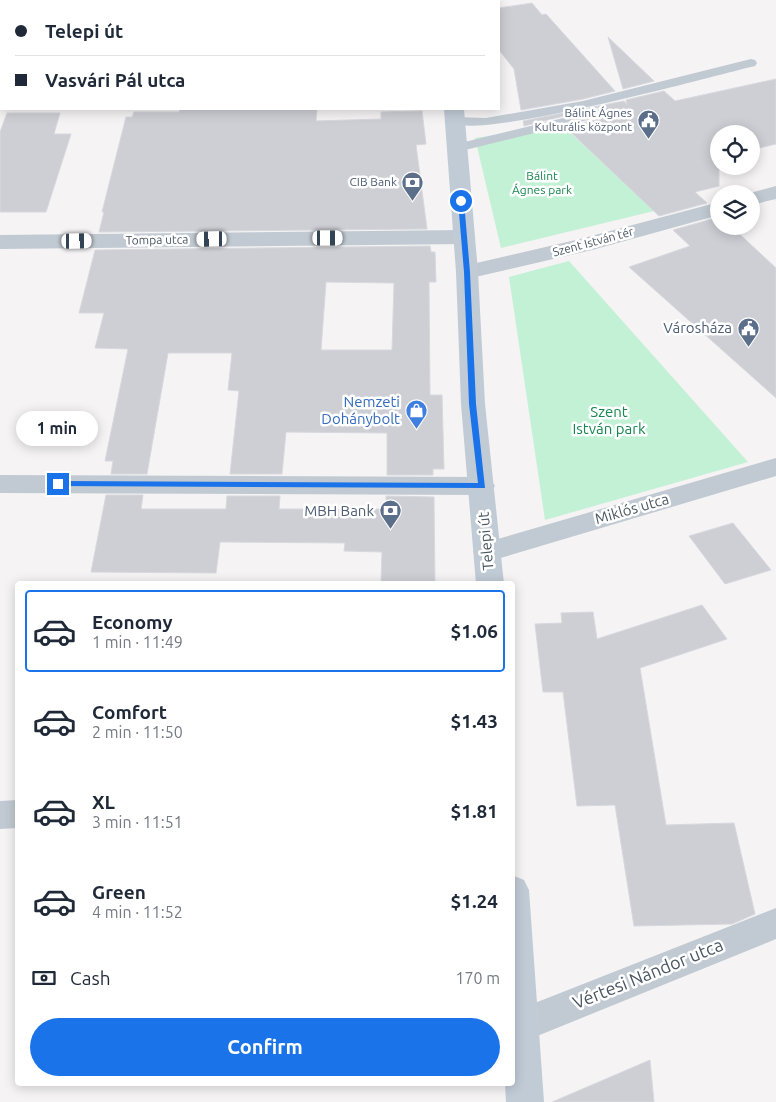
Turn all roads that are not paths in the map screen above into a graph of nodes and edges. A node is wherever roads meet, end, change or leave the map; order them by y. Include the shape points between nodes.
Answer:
1 (751, 63) dead end
2 (744, 77) dead end
3 (454, 115) edge
4 (457, 148) junction
5 (776, 192) edge
6 (760, 196) edge
7 (710, 210) edge
8 (464, 237) junction
9 (0, 242) edge
10 (467, 272) junction
11 (776, 467) edge
12 (0, 484) edge
13 (482, 486) junction
14 (487, 552) junction
15 (490, 581) edge
16 (15, 814) edge
17 (0, 815) edge
18 (776, 923) edge
19 (515, 941) edge
20 (520, 1026) junction
21 (525, 1102) edge

1 - 3 lane via 583,105 486,122
2 - 4 lane
3 - 4 main road, Telepi út
4 - 8 main road, Telepi út
5 - 6 street
7 - 10 street, Szent István tér via 584,245
8 - 9 street, Tompa utca
8 - 10 main road, Telepi út
10 - 13 main road, Telepi út via 473,404
11 - 14 street, Miklós utca
12 - 13 street
13 - 14 main road, Telepi út
14 - 15 main road, Telepi út
16 - 17 street
18 - 20 street, Vértesi Nándor utca
19 - 20 main road
20 - 21 main road

